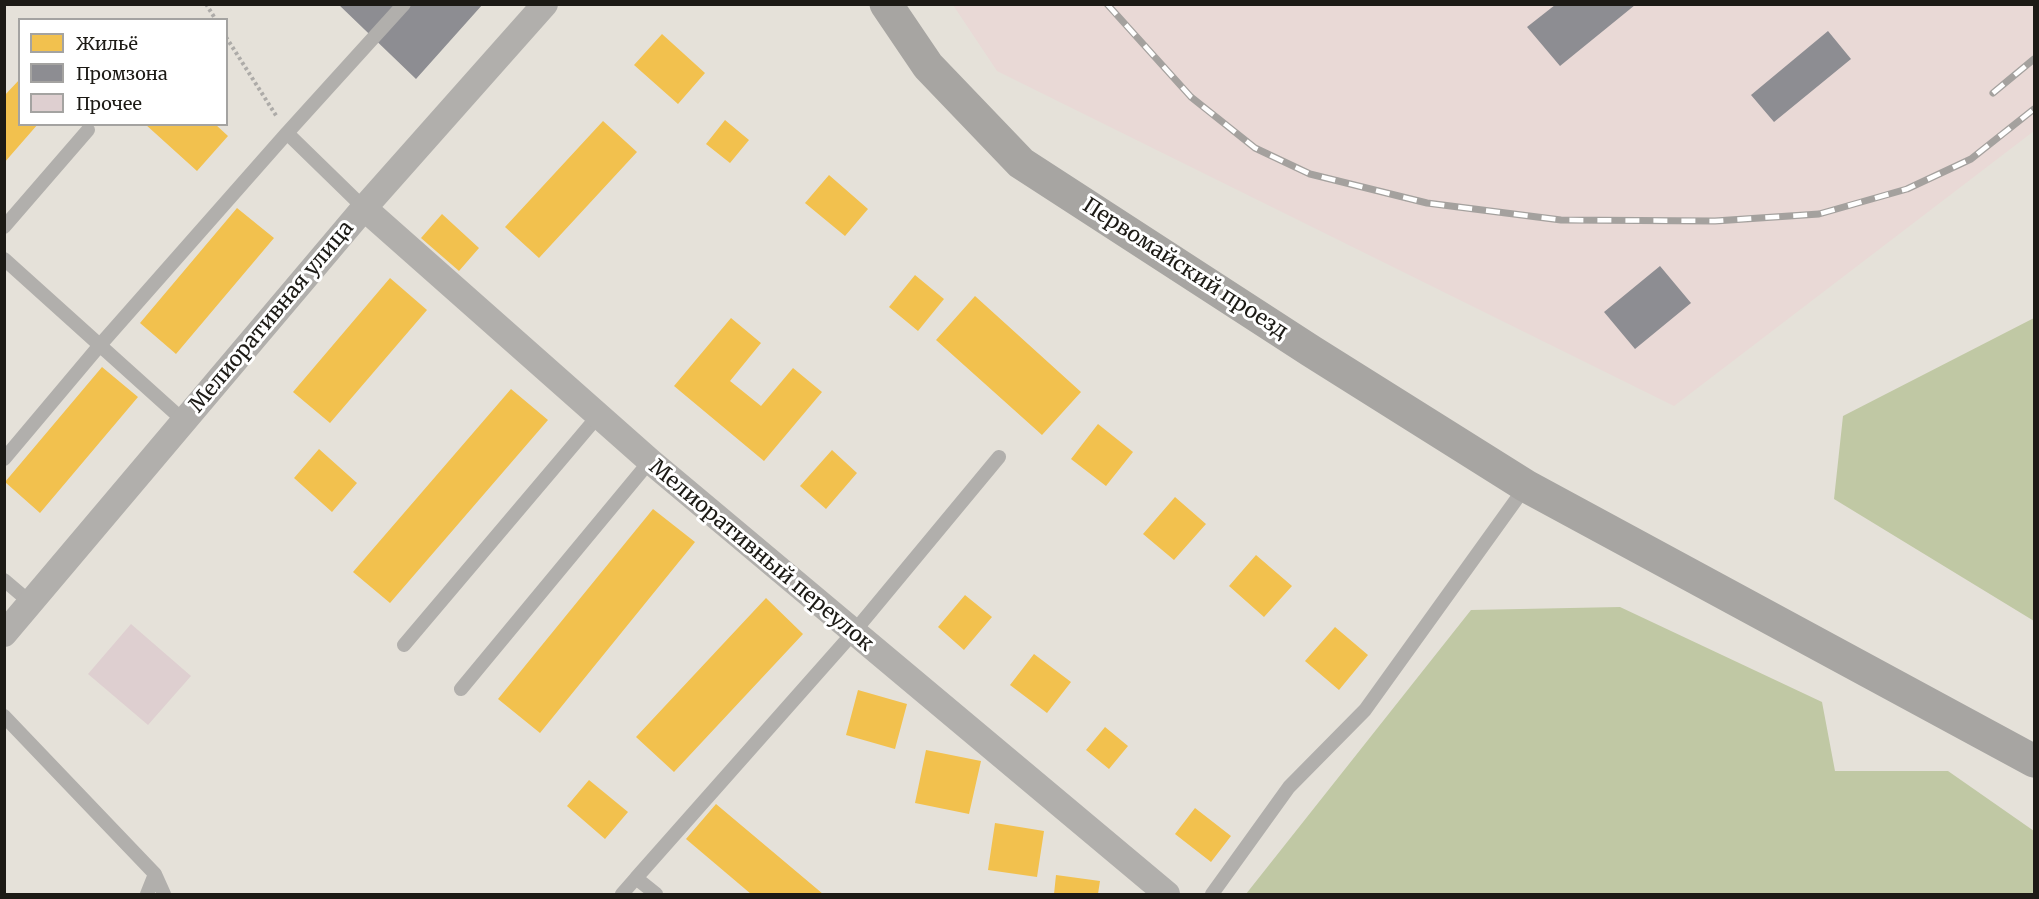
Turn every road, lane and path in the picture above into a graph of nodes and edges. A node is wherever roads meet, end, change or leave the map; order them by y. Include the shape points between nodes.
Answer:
1 (206, 4) edge
2 (404, 4) edge
3 (545, 4) edge
4 (886, 4) edge
5 (215, 18) edge
6 (228, 40) edge
7 (88, 130) dead end
8 (287, 133) junction
9 (364, 208) junction
10 (4, 227) edge
11 (4, 259) edge
12 (100, 345) junction
13 (598, 416) junction
14 (184, 421) junction
15 (999, 457) dead end
16 (4, 459) edge
17 (650, 461) junction
18 (1526, 486) junction
19 (4, 580) edge
20 (31, 603) junction
21 (852, 633) junction
22 (4, 634) edge
23 (404, 645) dead end
24 (461, 690) dead end
25 (4, 716) edge
26 (2034, 760) edge
27 (156, 874) junction
28 (636, 878) junction
29 (147, 894) edge
30 (164, 894) edge
31 (622, 894) edge
32 (656, 894) edge
33 (1167, 894) edge
34 (1212, 894) edge

1 - 5 path
2 - 8 lane
3 - 9 street, Мелиоративная улица
4 - 18 main road, Первомайский проезд via 927,66 1021,163
6 - 8 path
7 - 10 lane
8 - 9 lane
8 - 12 lane
9 - 13 street, Мелиоративный переулок
9 - 14 street, Мелиоративная улица
11 - 12 lane
12 - 14 lane
12 - 16 lane
13 - 17 street, Мелиоративный переулок
13 - 23 lane
14 - 20 street, Мелиоративная улица
15 - 21 lane
17 - 21 street, Мелиоративный переулок
17 - 24 lane
18 - 26 main road, Первомайский проезд
18 - 34 lane via 1365,710 1289,787
19 - 20 lane
20 - 22 street, Мелиоративная улица
21 - 28 lane
21 - 33 street, Мелиоративный переулок
25 - 27 lane
27 - 29 lane
27 - 30 lane
28 - 31 lane
28 - 32 lane

